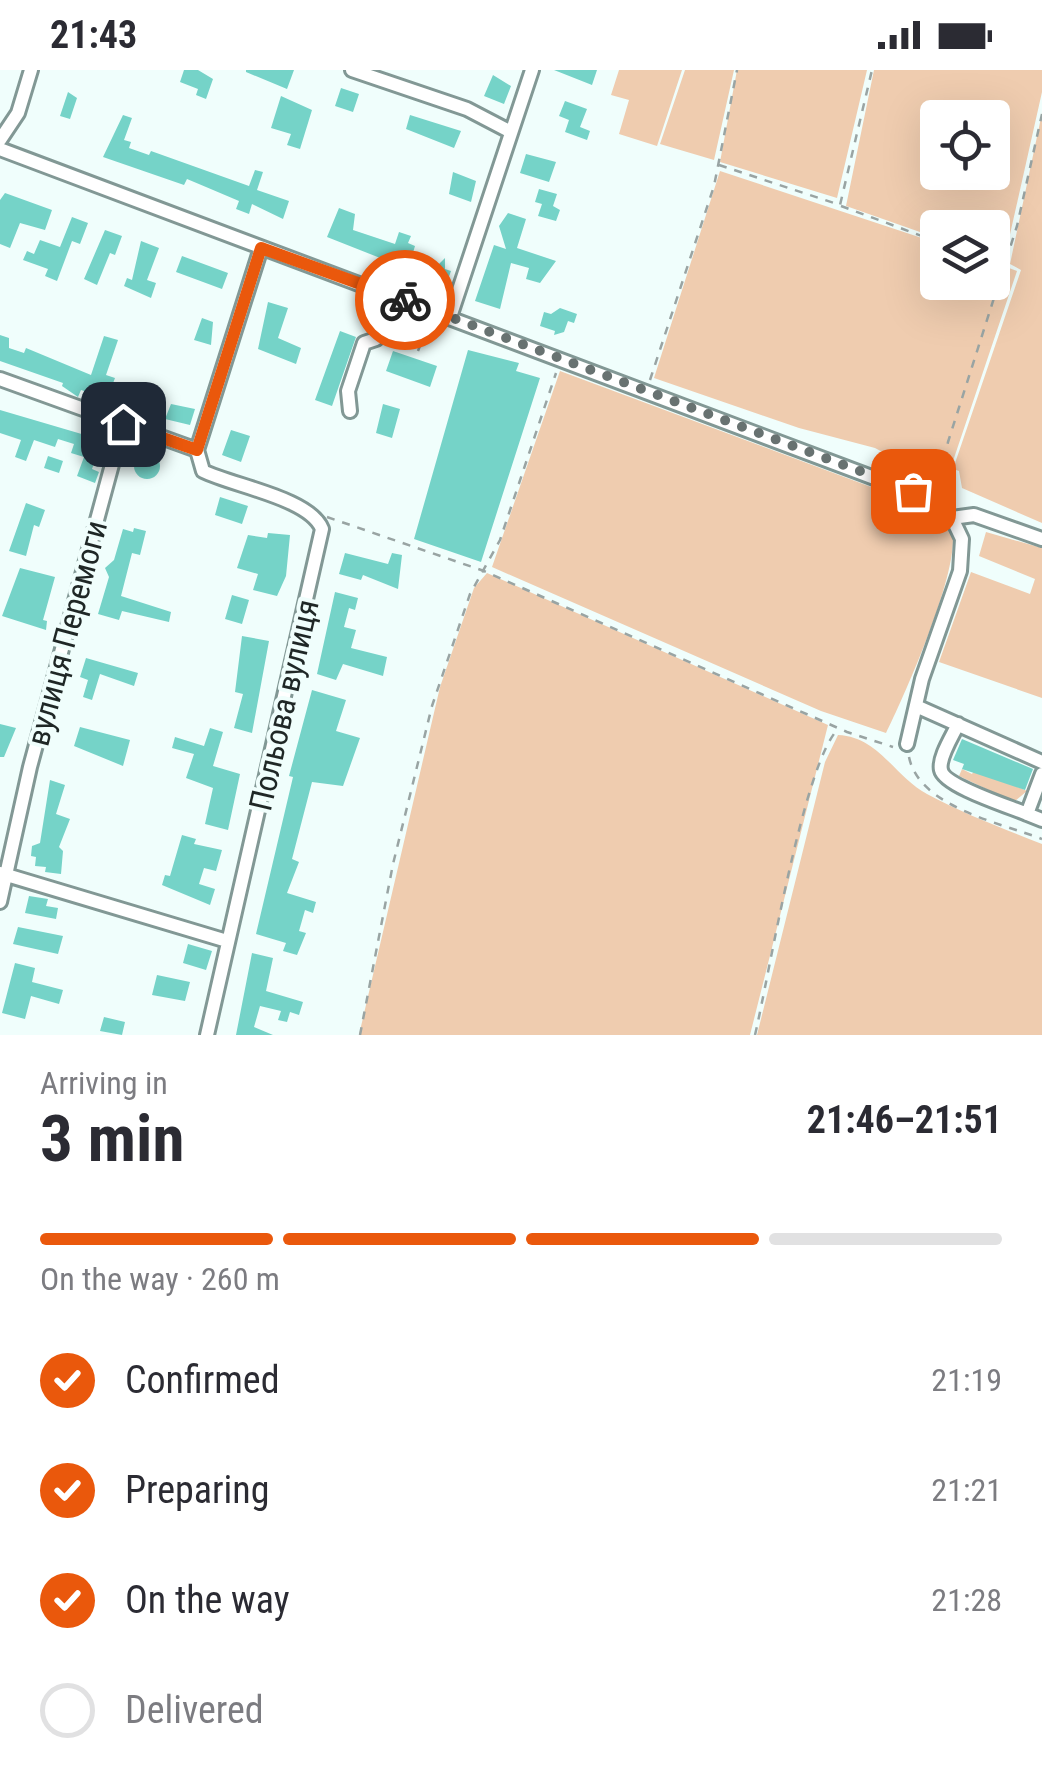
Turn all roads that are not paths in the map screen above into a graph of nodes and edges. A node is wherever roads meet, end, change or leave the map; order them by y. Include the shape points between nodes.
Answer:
1 (31, 70) edge
2 (352, 70) edge
3 (532, 70) edge
4 (511, 132) junction
5 (0, 140) edge
6 (0, 149) edge
7 (261, 248) junction
8 (391, 295) junction
9 (450, 316) junction
10 (0, 379) edge
11 (350, 411) dead end
12 (123, 424) junction
13 (197, 450) junction
14 (952, 518) junction
15 (1042, 539) edge
16 (916, 706) junction
17 (958, 724) junction
18 (908, 744) road end
19 (1042, 762) edge
20 (1042, 774) edge
21 (1027, 814) junction
22 (1042, 820) edge
23 (2, 874) edge
24 (0, 902) edge
25 (227, 941) junction
26 (208, 1035) edge

1 - 5 street via 18,112
2 - 4 street via 467,109
3 - 4 street
4 - 9 street
6 - 7 street
7 - 8 street
7 - 13 street
8 - 9 street
8 - 11 street via 376,339 364,343 348,391
9 - 14 street via 938,502
10 - 12 street
12 - 13 street
12 - 23 street, вулиця Перемоги
13 - 25 street, Польова вулиця via 203,470 318,518 320,548
14 - 15 street via 974,515
14 - 16 street via 962,539 960,571
16 - 17 street
16 - 18 street
17 - 19 street
17 - 21 street via 942,775
20 - 21 street
21 - 22 street
23 - 24 street, вулиця Перемоги
23 - 25 street
25 - 26 street, Польова вулиця

